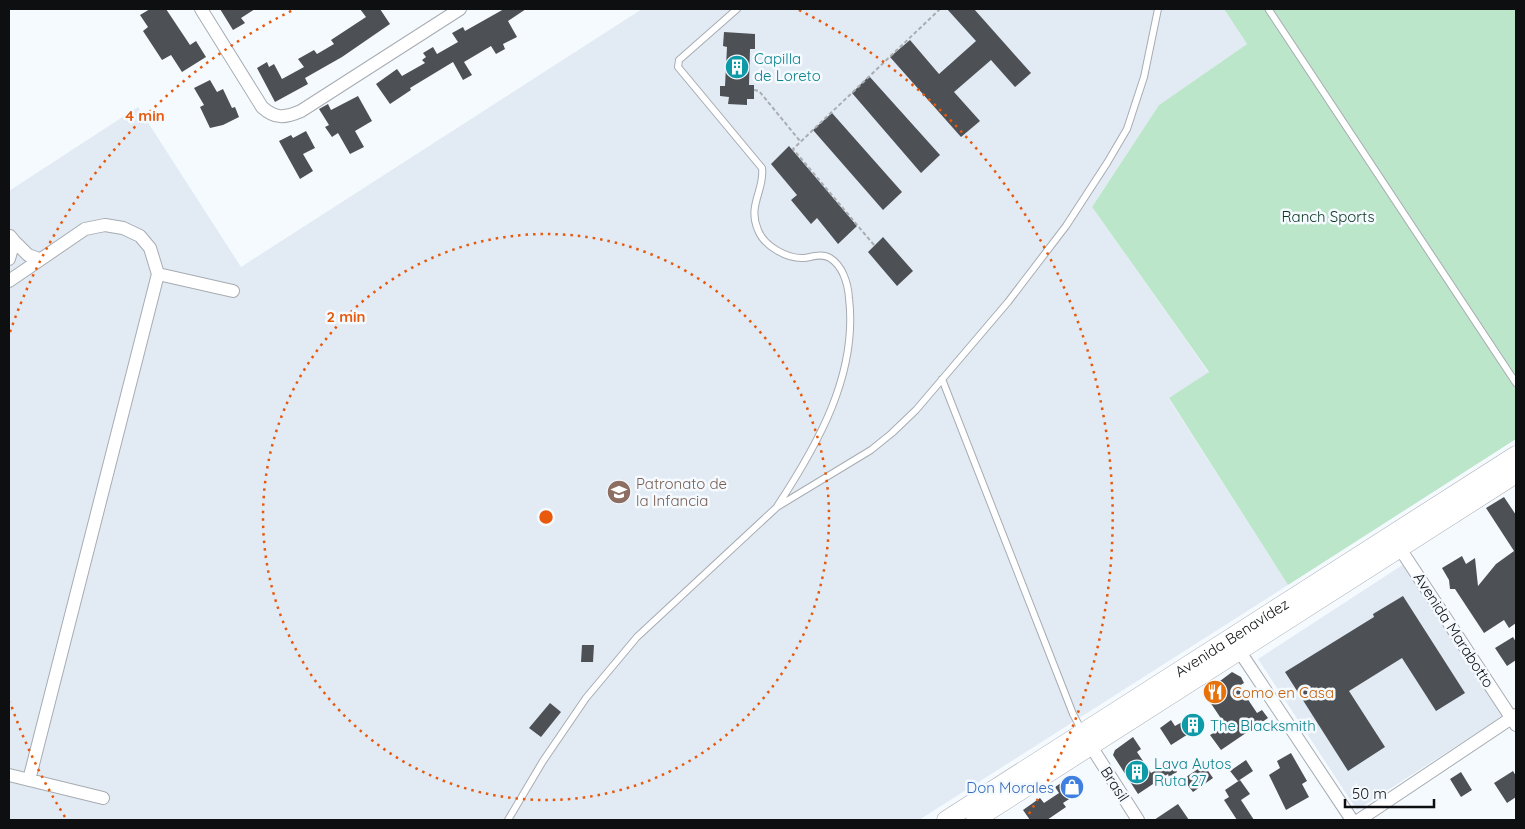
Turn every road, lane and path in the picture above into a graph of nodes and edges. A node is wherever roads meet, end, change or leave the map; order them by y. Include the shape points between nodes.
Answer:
1 (201, 9) edge
2 (460, 9) edge
3 (737, 9) edge
4 (940, 9) edge
5 (1158, 9) edge
6 (1269, 10) dead end
7 (754, 90) dead end
8 (800, 141) junction
9 (11, 238) edge
10 (874, 245) dead end
11 (39, 259) junction
12 (9, 260) edge
13 (158, 274) junction
14 (9, 281) edge
15 (233, 291) dead end
16 (942, 379) junction
17 (1516, 383) edge
18 (1516, 455) edge
19 (1516, 474) edge
20 (777, 506) junction
21 (1395, 542) junction
22 (1240, 652) junction
23 (1515, 719) edge
24 (1087, 740) junction
25 (9, 775) edge
26 (29, 780) junction
27 (103, 798) dead end
28 (508, 820) edge
29 (946, 820) edge
30 (975, 820) edge
31 (1138, 820) edge
32 (1352, 820) edge
33 (1359, 820) edge

1 - 2 street via 262,107 279,117 301,111
3 - 20 lane via 679,60 678,67 762,168 753,212 763,240 788,255 829,258 843,274 850,305 847,351 837,398 801,470
4 - 8 path
5 - 16 lane via 1138,101 1107,164 1066,226 1008,302
6 - 17 lane
7 - 8 path via 759,91
8 - 10 path via 793,149
9 - 11 street via 28,256
9 - 12 street
11 - 13 street via 85,229 105,225 123,228 140,236 150,248
11 - 14 street
13 - 15 street
13 - 26 street
16 - 20 lane via 898,427 871,450
16 - 24 lane via 1072,714
18 - 21 main road, Avenida Benavídez
19 - 21 main road, Avenida Benavídez
20 - 28 lane via 637,637 586,698
21 - 22 main road, Avenida Benavídez
21 - 23 street, Avenida Marabotto
21 - 24 main road, Avenida Benavídez
22 - 24 main road, Avenida Benavídez
22 - 32 street
23 - 33 street
24 - 29 main road, Avenida Benavídez
24 - 30 main road, Avenida Benavídez
24 - 31 street, Brasil
25 - 26 street
26 - 27 street

